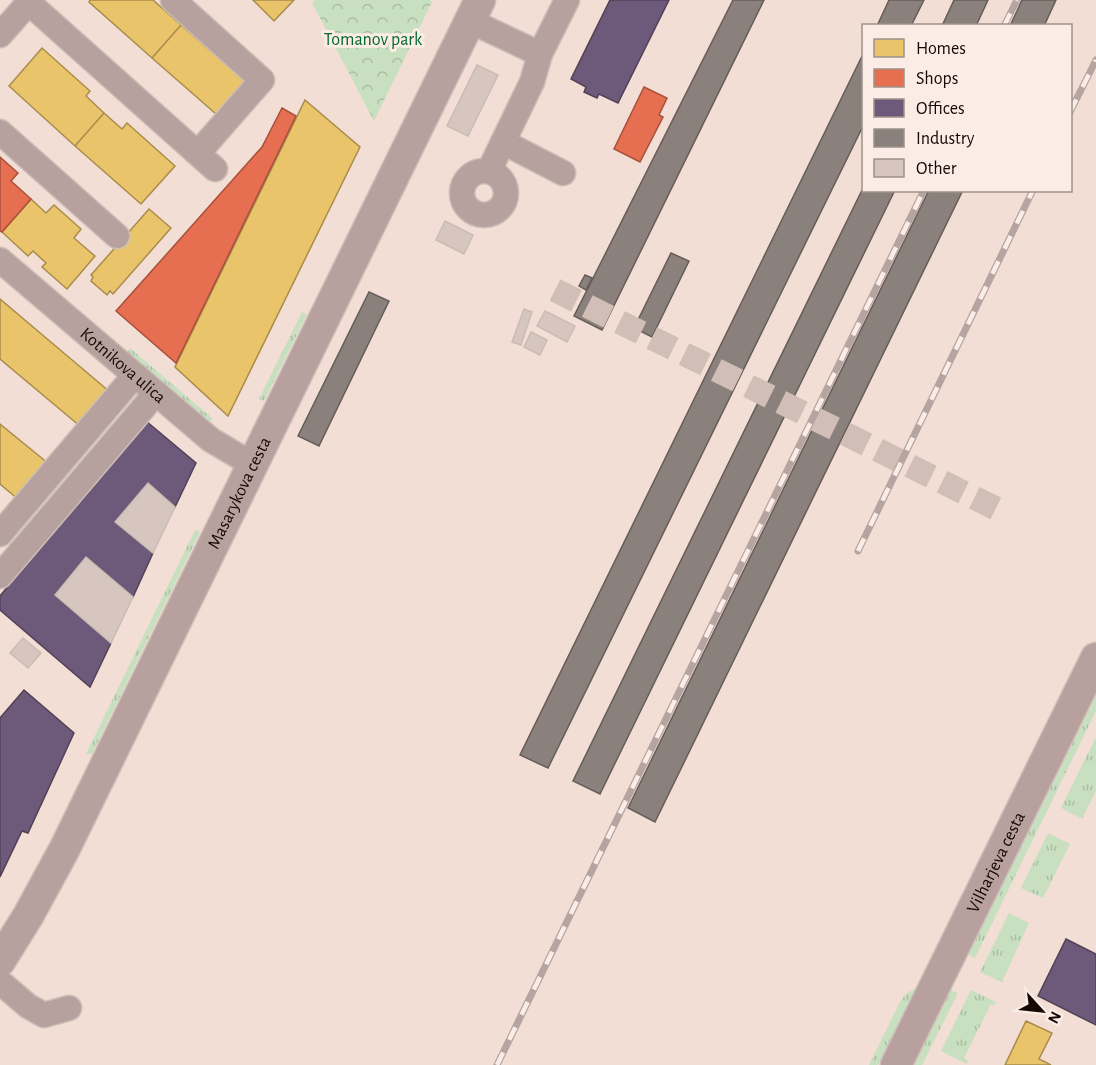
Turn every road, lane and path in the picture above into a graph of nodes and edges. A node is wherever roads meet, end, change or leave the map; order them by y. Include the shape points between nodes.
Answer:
1 (173, 0) edge
2 (30, 2) edge
3 (561, 2) edge
4 (475, 10) edge
5 (0, 35) edge
6 (540, 54) junction
7 (0, 132) edge
8 (503, 142) junction
9 (489, 171) dead end
10 (563, 173) dead end
11 (117, 236) dead end
12 (0, 260) edge
13 (135, 375) junction
14 (156, 393) junction
15 (252, 464) junction
16 (0, 534) edge
17 (0, 576) edge
18 (1096, 658) edge
19 (0, 961) edge
20 (0, 982) edge
21 (69, 1008) dead end
22 (897, 1065) edge

1 - 2 street via 262,80 206,161
2 - 5 street
3 - 6 street
4 - 6 street
4 - 15 main road, Masarykova cesta
6 - 8 street via 532,82
7 - 11 street
8 - 9 street
8 - 10 street
12 - 13 street, Kotnikova ulica
13 - 14 street, Kotnikova ulica
13 - 16 street
14 - 15 street, Kotnikova ulica via 212,440
14 - 17 street
15 - 19 main road, Masarykova cesta via 64,850
18 - 22 main road, Vilharjeva cesta
20 - 21 street via 44,1015

